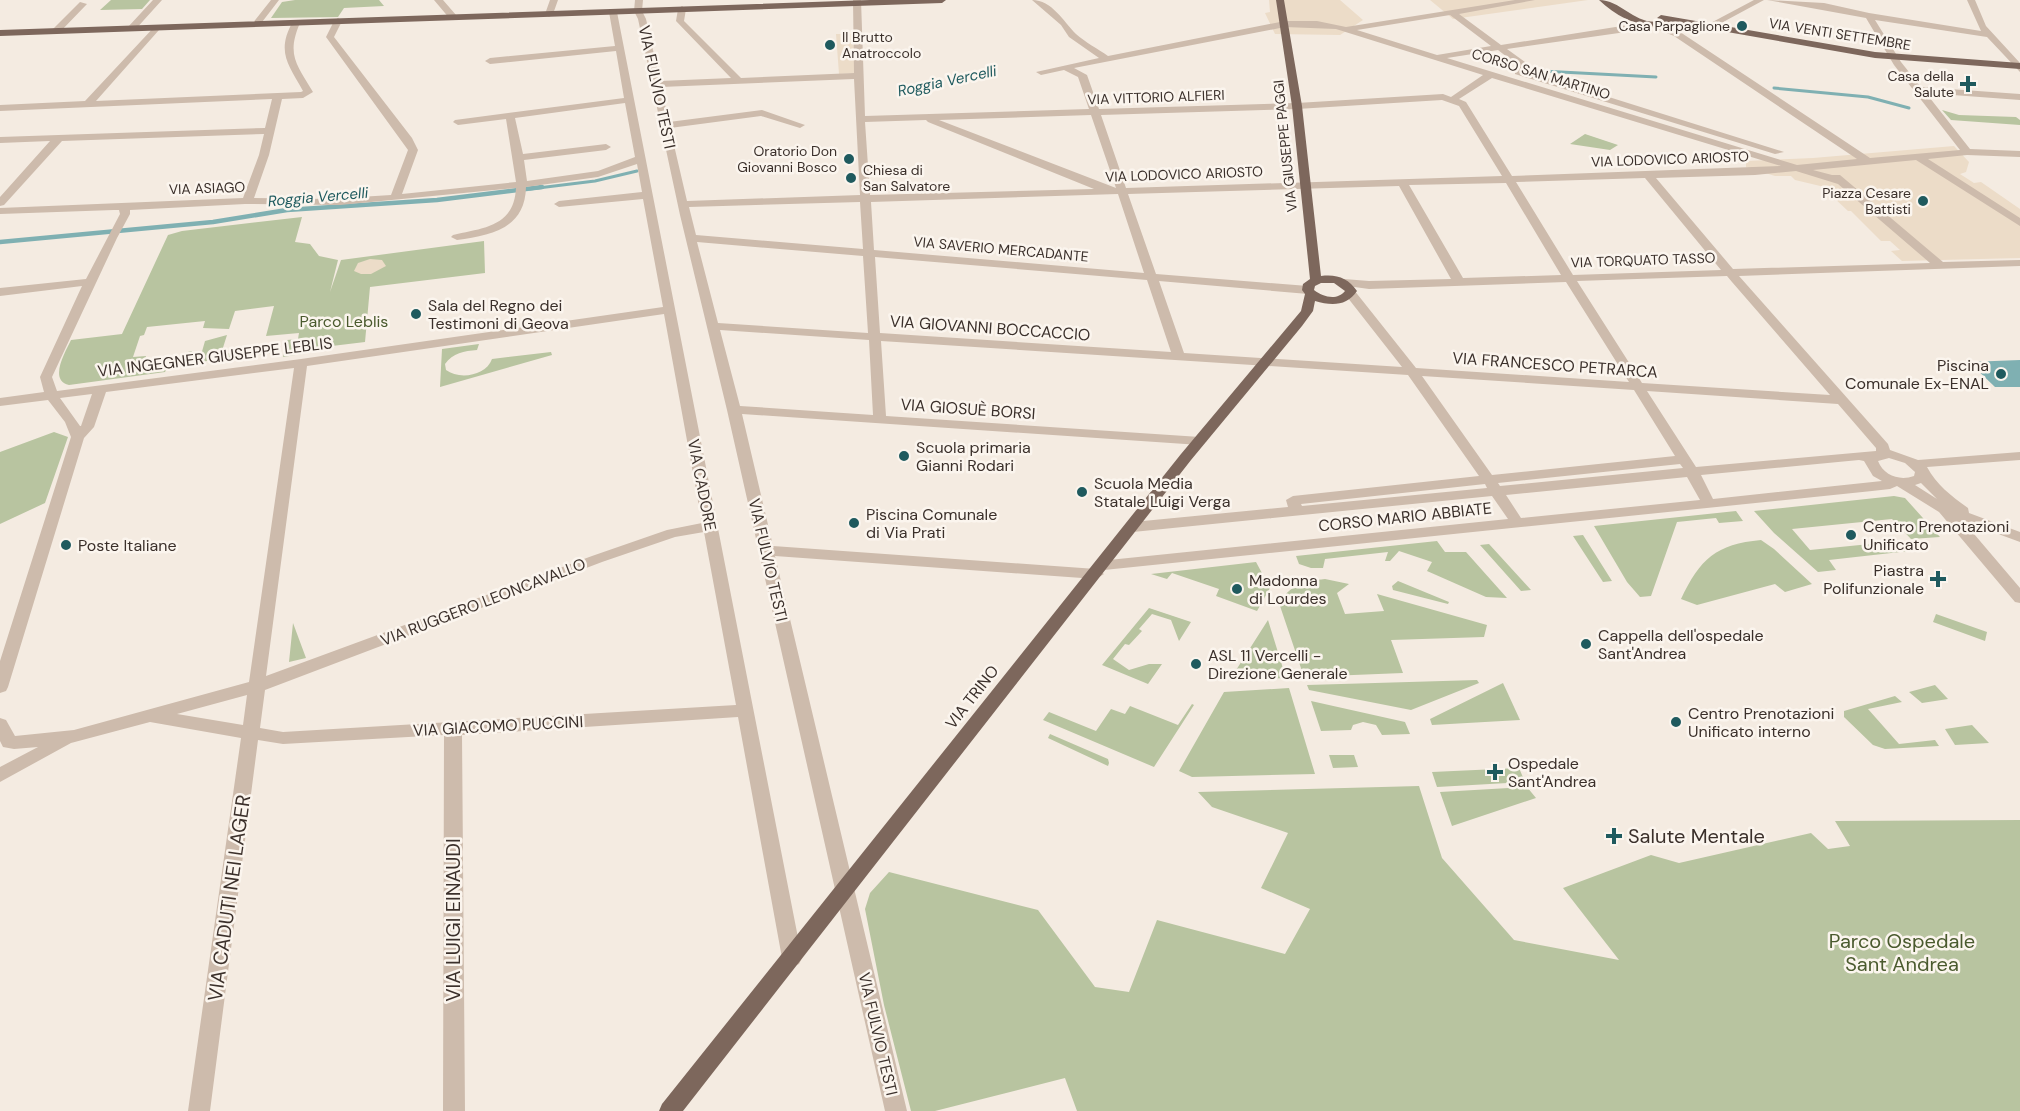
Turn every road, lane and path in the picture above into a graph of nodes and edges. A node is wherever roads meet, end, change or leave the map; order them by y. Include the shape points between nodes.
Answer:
1 (158, 0) edge
2 (275, 0) edge
3 (438, 0) edge
4 (554, 0) edge
5 (611, 0) edge
6 (639, 0) edge
7 (942, 0) edge
8 (1036, 0) edge
9 (1280, 0) edge
10 (1470, 0) edge
11 (1532, 0) edge
12 (1603, 0) edge
13 (1760, 0) edge
14 (1771, 0) edge
15 (1971, 0) edge
16 (857, 2) edge
17 (83, 4) dead end
18 (1480, 7) junction
19 (682, 9) junction
20 (1454, 9) junction
21 (638, 11) junction
22 (611, 12) junction
23 (549, 14) junction
24 (1869, 16) junction
25 (453, 17) junction
26 (1632, 17) junction
27 (1656, 18) junction
28 (338, 21) junction
29 (296, 23) junction
30 (256, 24) junction
31 (1285, 24) junction
32 (1644, 24) junction
33 (1709, 26) junction
34 (156, 28) junction
35 (1342, 28) junction
36 (131, 29) junction
37 (56, 31) junction
38 (0, 33) edge
39 (1988, 35) junction
40 (620, 48) junction
41 (1500, 48) junction
42 (1434, 57) junction
43 (1893, 57) junction
44 (1106, 59) junction
45 (490, 60) dead end
46 (1063, 67) junction
47 (2019, 67) edge
48 (1041, 72) dead end
49 (1521, 72) junction
50 (1493, 74) junction
51 (859, 76) junction
52 (738, 81) junction
53 (655, 84) junction
54 (1918, 90) junction
55 (2020, 97) edge
56 (277, 98) junction
57 (630, 100) junction
58 (1458, 102) junction
59 (87, 105) junction
60 (1297, 106) junction
61 (0, 108) edge
62 (1095, 112) junction
63 (510, 115) junction
64 (926, 117) junction
65 (860, 119) junction
66 (458, 122) dead end
67 (800, 125) dead end
68 (665, 126) junction
69 (269, 131) junction
70 (59, 138) junction
71 (0, 141) edge
72 (606, 147) dead end
73 (1967, 152) junction
74 (1944, 154) junction
75 (2020, 154) edge
76 (1756, 155) junction
77 (1917, 156) junction
78 (518, 158) junction
79 (1867, 161) junction
80 (1820, 164) junction
81 (642, 165) junction
82 (1793, 167) junction
83 (1759, 171) junction
84 (1943, 173) junction
85 (1648, 175) junction
86 (1508, 179) junction
87 (1402, 182) junction
88 (1842, 182) junction
89 (1304, 184) junction
90 (522, 187) junction
91 (1117, 191) junction
92 (648, 195) junction
93 (396, 197) junction
94 (866, 199) junction
95 (247, 201) junction
96 (0, 203) edge
97 (559, 204) dead end
98 (683, 204) junction
99 (124, 209) junction
100 (0, 211) edge
101 (2020, 223) edge
102 (457, 237) dead end
103 (691, 238) junction
104 (869, 252) junction
105 (2020, 263) edge
106 (1314, 266) junction
107 (1941, 266) junction
108 (1730, 272) junction
109 (1151, 276) junction
110 (1569, 278) junction
111 (90, 282) junction
112 (1459, 282) junction
113 (1345, 287) junction
114 (1312, 288) junction
115 (0, 292) edge
116 (1332, 300) junction
117 (669, 310) junction
118 (1307, 310) junction
119 (1365, 313) junction
120 (711, 326) junction
121 (875, 337) junction
122 (1179, 357) junction
123 (301, 363) junction
124 (1266, 364) junction
125 (1412, 373) junction
126 (101, 388) junction
127 (1638, 388) junction
128 (50, 396) junction
129 (1842, 400) junction
130 (0, 402) edge
131 (734, 410) junction
132 (880, 419) junction
133 (78, 437) junction
134 (1200, 441) junction
135 (1878, 456) junction
136 (2020, 456) edge
137 (1688, 466) junction
138 (1919, 470) junction
139 (1897, 481) junction
140 (1492, 485) junction
141 (1709, 504) junction
142 (1946, 511) junction
143 (1518, 524) junction
144 (710, 526) junction
145 (1133, 527) junction
146 (2001, 530) junction
147 (2020, 537) edge
148 (766, 550) junction
149 (1100, 569) junction
150 (2020, 598) edge
151 (258, 686) junction
152 (0, 687) edge
153 (745, 710) junction
154 (152, 716) junction
155 (0, 723) edge
156 (453, 729) junction
157 (252, 734) junction
158 (74, 736) junction
159 (8, 743) edge
160 (18, 764) junction
161 (0, 775) edge
162 (844, 893) junction
163 (792, 958) junction
164 (199, 1111) edge
165 (454, 1111) edge
166 (670, 1111) edge
167 (896, 1111) edge

1 - 36 street
2 - 30 street
3 - 25 street
4 - 23 street
5 - 22 street
6 - 21 street
7 - 16 main road
8 - 44 street via 1064,23 1072,35
9 - 31 main road, VIA GIUSEPPE PAGGI
10 - 18 street
11 - 18 street
12 - 26 main road
13 - 33 street
14 - 24 street
15 - 39 street
16 - 19 main road
16 - 51 street
17 - 37 street
18 - 20 street
19 - 21 main road
19 - 52 street via 680,21
20 - 35 street
20 - 41 street
21 - 22 main road
21 - 53 street, VIA FULVIO TESTI
22 - 23 main road
22 - 40 street, VIA CADORE
23 - 25 main road
24 - 39 street
24 - 43 street
25 - 28 main road
26 - 27 main road
26 - 32 main road
27 - 32 main road, VIA VENTI SETTEMBRE
27 - 33 main road, VIA VENTI SETTEMBRE
27 - 79 street
28 - 29 main road
28 - 93 street via 330,37 413,150
29 - 30 main road
29 - 56 street via 289,36 288,59 308,92
30 - 34 main road
31 - 35 street, CORSO SAN MARTINO
31 - 44 street, CORSO SAN MARTINO
31 - 60 main road, VIA GIUSEPPE PAGGI
32 - 41 street
33 - 43 main road, VIA VENTI SETTEMBRE
34 - 36 main road
34 - 59 street
35 - 42 street, CORSO SAN MARTINO
36 - 37 main road
37 - 38 main road
39 - 47 street
40 - 45 street
40 - 57 street, VIA CADORE
41 - 42 street
41 - 49 street via 1526,67
42 - 50 street, CORSO SAN MARTINO
43 - 47 main road, VIA VENTI SETTEMBRE
43 - 54 street
44 - 46 street, CORSO SAN MARTINO
46 - 48 street, CORSO SAN MARTINO
46 - 62 street via 1082,75
49 - 50 street
49 - 80 street, CORSO SAN MARTINO
50 - 58 street
50 - 76 street, CORSO SAN MARTINO
51 - 52 street
51 - 65 street
52 - 53 street
53 - 68 street, VIA FULVIO TESTI
54 - 55 street
54 - 73 street
56 - 59 street
56 - 69 street
57 - 63 street
57 - 81 street, VIA CADORE
58 - 60 street, VIA VITTORIO ALFIERI via 1443,97
58 - 86 street
59 - 61 street
60 - 62 street, VIA VITTORIO ALFIERI
60 - 89 main road, VIA GIUSEPPE PAGGI
62 - 64 street, VIA VITTORIO ALFIERI
62 - 91 street
63 - 66 street
63 - 78 street
64 - 65 street, VIA VITTORIO ALFIERI
64 - 91 street
65 - 94 street
67 - 68 street via 762,113
68 - 98 street, VIA FULVIO TESTI
69 - 70 street
69 - 95 street
70 - 71 street
70 - 96 street
72 - 78 street
73 - 74 street
73 - 75 street
74 - 77 street
74 - 84 street
76 - 82 street, CORSO SAN MARTINO
76 - 83 street
77 - 79 street
77 - 84 street
78 - 90 street
79 - 80 street
80 - 82 street
80 - 88 street
81 - 90 street, VIA ASIAGO
81 - 92 street, VIA CADORE
82 - 83 street, VIA LODOVICO ARIOSTO
82 - 88 street
83 - 85 street, VIA LODOVICO ARIOSTO
84 - 101 street
85 - 86 street, VIA LODOVICO ARIOSTO
85 - 108 street
86 - 87 street, VIA LODOVICO ARIOSTO
86 - 110 street
87 - 89 street, VIA LODOVICO ARIOSTO
87 - 112 street
88 - 107 street
89 - 91 street, VIA LODOVICO ARIOSTO
89 - 106 main road, VIA GIUSEPPE PAGGI
90 - 93 street, VIA ASIAGO
90 - 102 street via 516,212 497,229
91 - 94 street, VIA LODOVICO ARIOSTO
91 - 109 street
92 - 97 street
92 - 117 street, VIA CADORE
93 - 95 street, VIA ASIAGO via 337,202
94 - 98 street, VIA LODOVICO ARIOSTO
94 - 104 street
95 - 99 street, VIA ASIAGO
98 - 103 street, VIA FULVIO TESTI
99 - 100 street, VIA ASIAGO
99 - 111 street via 125,214
103 - 104 street, VIA SAVERIO MERCADANTE
103 - 120 street, VIA FULVIO TESTI
104 - 109 street, VIA SAVERIO MERCADANTE
104 - 121 street
105 - 107 street
106 - 113 main road
106 - 114 main road, VIA GIUSEPPE PAGGI
107 - 108 street, VIA TORQUATO TASSO
108 - 110 street, VIA TORQUATO TASSO
108 - 129 street
109 - 114 street, VIA SAVERIO MERCADANTE
109 - 122 street
110 - 112 street, VIA TORQUATO TASSO
110 - 127 street
111 - 115 street
111 - 128 street via 50,364 46,377
112 - 113 street, VIA TORQUATO TASSO
113 - 114 main road
113 - 116 main road, VIA TRINO via 1342,299
113 - 119 street
114 - 116 main road
114 - 118 main road, VIA TRINO
116 - 118 main road, VIA TRINO
116 - 119 street
117 - 123 street, VIA INGEGNER GIUSEPPE LEBLIS
117 - 144 street, VIA CADORE
118 - 124 main road, VIA TRINO
119 - 125 street
120 - 121 street, VIA GIOVANNI BOCCACCIO
120 - 131 street, VIA FULVIO TESTI
121 - 122 street, VIA GIOVANNI BOCCACCIO
121 - 132 street
122 - 124 street, VIA GIOVANNI BOCCACCIO
123 - 126 street, VIA INGEGNER GIUSEPPE LEBLIS
123 - 151 street, VIA CADUTI NEI LAGER
124 - 125 street, VIA FRANCESCO PETRARCA
124 - 134 main road, VIA TRINO
125 - 127 street, VIA FRANCESCO PETRARCA
125 - 140 street
126 - 128 street, VIA INGEGNER GIUSEPPE LEBLIS
126 - 133 street via 87,427
127 - 129 street, VIA FRANCESCO PETRARCA
127 - 137 street
128 - 130 street, VIA INGEGNER GIUSEPPE LEBLIS
128 - 133 street via 76,428
129 - 135 street via 1883,447
131 - 132 street, VIA GIOSUÈ BORSI
131 - 148 street, VIA FULVIO TESTI
132 - 134 street, VIA GIOSUÈ BORSI
133 - 152 street
134 - 145 main road, VIA TRINO
135 - 137 street, CORSO MARIO ABBIATE
135 - 138 street, CORSO MARIO ABBIATE via 1902,456
135 - 139 street via 1873,468
136 - 138 street
137 - 140 street, CORSO MARIO ABBIATE
137 - 141 street
138 - 139 street via 1914,482
138 - 146 street via 1957,508
139 - 141 street, CORSO MARIO ABBIATE via 1890,485
139 - 142 street
140 - 143 street
140 - 145 street, CORSO MARIO ABBIATE via 1296,511
141 - 143 street, CORSO MARIO ABBIATE
142 - 146 street
142 - 150 street
143 - 149 street, CORSO MARIO ABBIATE
144 - 151 street, VIA RUGGERO LEONCAVALLO via 672,533
144 - 153 street, VIA CADORE
145 - 149 main road, VIA TRINO
146 - 147 street
148 - 149 street, CORSO MARIO ABBIATE
148 - 162 street, VIA FULVIO TESTI
149 - 162 main road, VIA TRINO
151 - 154 street, VIA RUGGERO LEONCAVALLO
151 - 157 street, VIA CADUTI NEI LAGER
153 - 156 street, VIA GIACOMO PUCCINI
153 - 163 street, VIA CADORE
154 - 157 street, VIA GIACOMO PUCCINI
154 - 158 street, VIA RUGGERO LEONCAVALLO
155 - 159 street
156 - 157 street, VIA GIACOMO PUCCINI via 283,738
156 - 165 street, VIA LUIGI EINAUDI
157 - 164 street, VIA CADUTI NEI LAGER
158 - 159 street
158 - 160 street
159 - 160 street via 24,749
160 - 161 street
162 - 163 main road, VIA TRINO
162 - 167 street, VIA FULVIO TESTI
163 - 166 main road, VIA TRINO

